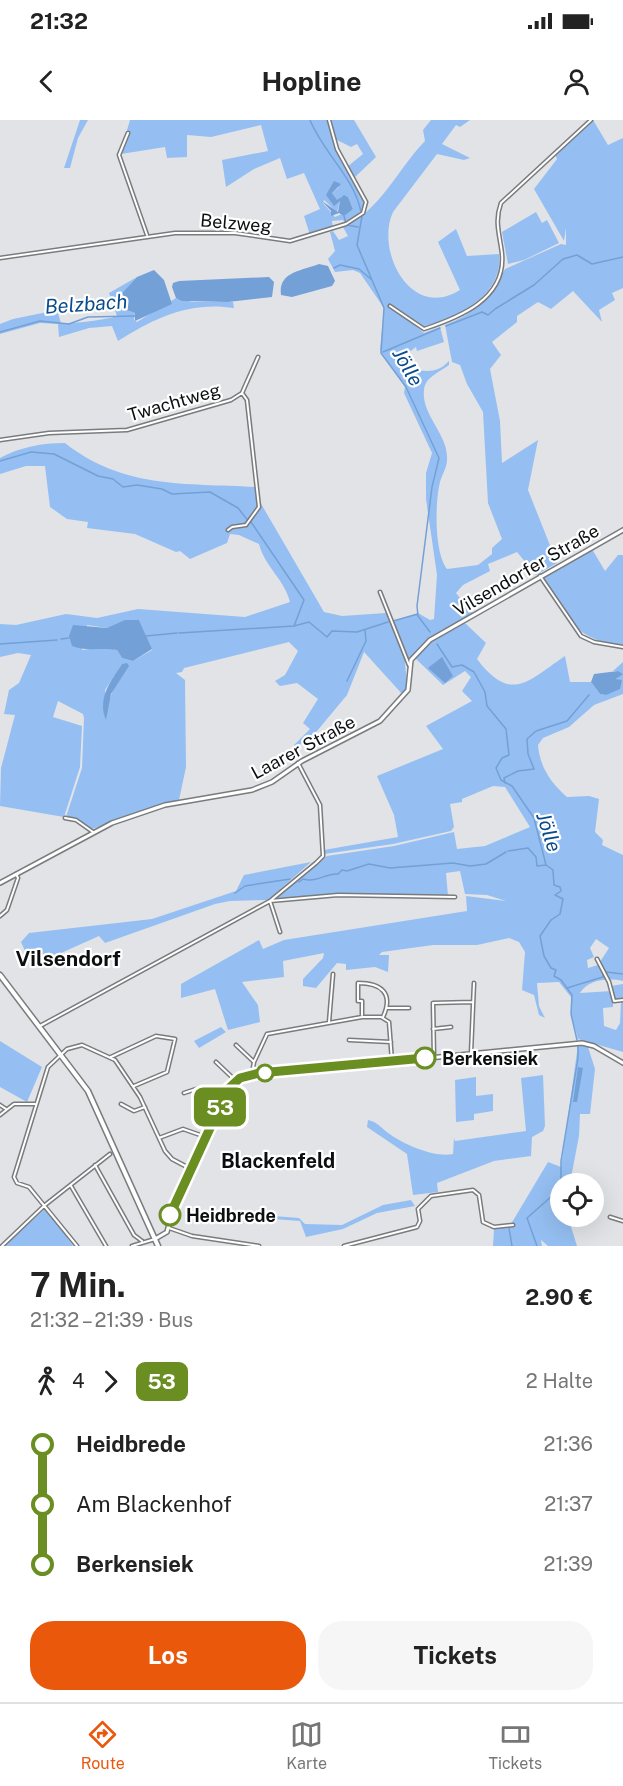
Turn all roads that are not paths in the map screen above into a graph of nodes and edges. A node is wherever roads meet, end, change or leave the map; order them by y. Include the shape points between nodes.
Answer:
1 (329, 120) edge
2 (591, 120) edge
3 (128, 133) dead end
4 (147, 235) junction
5 (0, 258) edge
6 (390, 306) dead end
7 (258, 357) dead end
8 (242, 393) junction
9 (0, 440) edge
10 (228, 530) dead end
11 (623, 530) edge
12 (540, 576) junction
13 (380, 592) dead end
14 (623, 647) edge
15 (409, 665) junction
16 (298, 763) junction
17 (65, 818) dead end
18 (93, 832) junction
19 (16, 874) junction
20 (0, 883) edge
21 (456, 897) dead end
22 (270, 901) junction
23 (0, 916) edge
24 (280, 932) dead end
25 (597, 959) dead end
26 (333, 974) dead end
27 (0, 975) edge
28 (474, 982) dead end
29 (623, 1000) edge
30 (473, 1002) junction
31 (387, 1008) junction
32 (410, 1008) dead end
33 (362, 1017) junction
34 (383, 1017) junction
35 (328, 1023) junction
36 (40, 1026) junction
37 (451, 1027) dead end
38 (433, 1029) junction
39 (350, 1040) dead end
40 (391, 1042) junction
41 (236, 1045) dead end
42 (62, 1053) junction
43 (471, 1053) junction
44 (111, 1057) junction
45 (434, 1057) junction
46 (392, 1061) junction
47 (216, 1062) dead end
48 (254, 1062) junction
49 (623, 1063) edge
50 (252, 1074) junction
51 (236, 1081) junction
52 (134, 1086) junction
53 (184, 1093) dead end
54 (224, 1098) junction
55 (36, 1104) junction
56 (121, 1104) dead end
57 (0, 1105) edge
58 (145, 1107) junction
59 (6, 1109) junction
60 (0, 1115) edge
61 (206, 1137) junction
62 (159, 1138) junction
63 (110, 1154) dead end
64 (95, 1165) junction
65 (191, 1168) junction
66 (70, 1186) junction
67 (45, 1205) junction
68 (610, 1217) dead end
69 (623, 1221) edge
70 (513, 1225) dead end
71 (169, 1228) junction
72 (155, 1239) junction
73 (142, 1241) junction
74 (2, 1246) edge
75 (77, 1246) edge
76 (106, 1246) edge
77 (132, 1246) edge
78 (158, 1246) edge
79 (259, 1246) edge
80 (344, 1246) edge

1 - 4 street, Belzweg via 337,149 364,195 366,209 356,219 290,241 211,231
2 - 6 street via 501,202 497,228 503,263 500,277 474,309 424,328
3 - 4 street via 119,155
4 - 5 street, Belzweg
7 - 8 street, Twachtweg
8 - 9 street, Twachtweg via 231,400 127,430 50,433
8 - 10 street via 259,507 246,525
11 - 12 street, Vilsendorfer Straße
12 - 14 street via 581,636
12 - 15 street, Vilsendorfer Straße via 442,633 417,651
13 - 15 street
15 - 16 street, Laarer Straße via 408,690 380,721
16 - 18 street, Laarer Straße via 260,787 165,805
16 - 22 street via 320,805 322,856
17 - 18 street via 76,820
18 - 19 street, Laarer Straße
19 - 20 street, Laarer Straße
19 - 23 street via 8,908
21 - 22 street via 338,895
22 - 24 street
22 - 36 street
25 - 29 street via 614,1002
26 - 35 street
27 - 36 main road
28 - 30 street
30 - 38 street via 433,1003
30 - 43 street
31 - 32 street
31 - 33 street via 386,995 378,984 358,983
31 - 34 street
33 - 34 street
33 - 35 street
34 - 40 street via 390,1025
35 - 48 street via 267,1034
36 - 42 main road
37 - 38 street
38 - 45 street
39 - 40 street
40 - 46 street
41 - 48 street
42 - 44 street via 82,1045
42 - 55 street via 48,1067
42 - 72 main road via 100,1113
43 - 45 street
43 - 49 street via 584,1043
44 - 52 street
44 - 52 street via 156,1036 175,1039 167,1072
45 - 46 street
46 - 50 street
47 - 51 street
48 - 50 street
50 - 51 street
51 - 54 street
52 - 58 street
53 - 54 street via 199,1088
54 - 61 street
55 - 59 street via 14,1104
55 - 67 street via 14,1177
56 - 58 street via 134,1111
57 - 59 street
58 - 62 street
59 - 60 street
61 - 62 street via 183,1129
61 - 65 street
62 - 65 street via 168,1155
63 - 64 street
64 - 66 street
64 - 73 street via 134,1235
65 - 71 street via 174,1203
66 - 67 street
66 - 76 street
67 - 74 street
67 - 75 street
68 - 69 street
70 - 80 street via 495,1227 483,1222 479,1195 473,1190 461,1191 431,1196 418,1209 417,1227
71 - 72 street via 165,1235
71 - 79 street via 192,1236
72 - 73 street
72 - 78 main road
73 - 77 street

